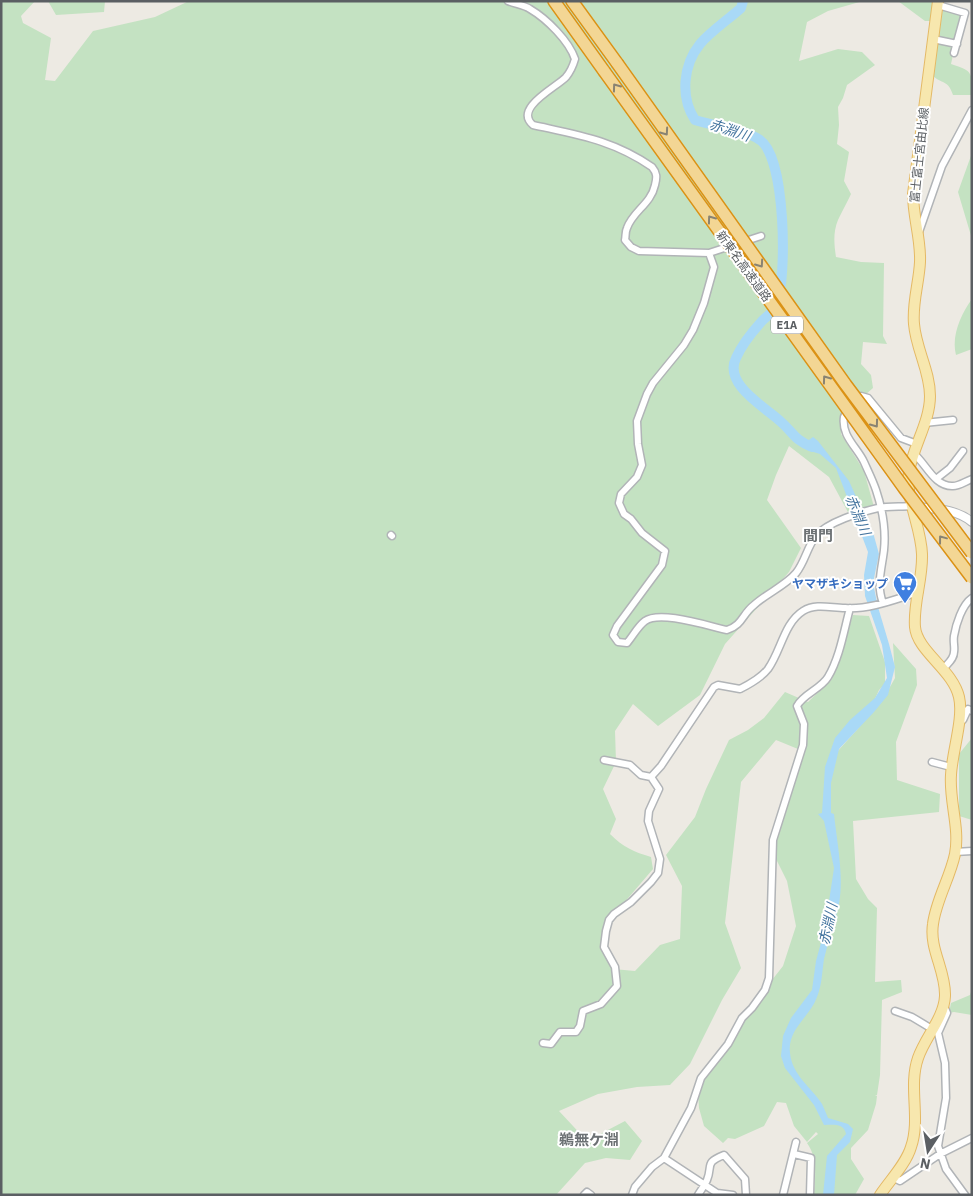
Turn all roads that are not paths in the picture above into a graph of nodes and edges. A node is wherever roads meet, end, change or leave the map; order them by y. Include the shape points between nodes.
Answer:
1 (508, 1) edge
2 (554, 1) edge
3 (572, 1) edge
4 (938, 3) edge
5 (933, 39) junction
6 (957, 44) junction
7 (954, 54) dead end
8 (972, 110) edge
9 (913, 209) junction
10 (926, 211) junction
11 (761, 236) dead end
12 (918, 236) junction
13 (709, 253) junction
14 (953, 420) dead end
15 (924, 423) junction
16 (915, 449) junction
17 (963, 451) dead end
18 (936, 479) junction
19 (972, 479) edge
20 (912, 506) junction
21 (880, 508) junction
22 (972, 522) edge
23 (972, 553) edge
24 (972, 578) edge
25 (919, 592) junction
26 (970, 601) edge
27 (881, 603) junction
28 (850, 608) junction
29 (944, 668) junction
30 (972, 711) edge
31 (959, 720) junction
32 (604, 760) dead end
33 (932, 762) dead end
34 (951, 767) junction
35 (651, 777) junction
36 (972, 851) edge
37 (955, 852) junction
38 (943, 1005) junction
39 (895, 1011) dead end
40 (932, 1029) junction
41 (543, 1043) dead end
42 (972, 1138) edge
43 (796, 1142) dead end
44 (794, 1154) junction
45 (940, 1154) junction
46 (664, 1158) junction
47 (892, 1177) junction
48 (704, 1184) junction
49 (883, 1194) edge
50 (584, 1195) edge
51 (591, 1195) edge
52 (632, 1195) edge
53 (698, 1195) edge
54 (733, 1195) edge
55 (747, 1195) edge
56 (783, 1195) edge
57 (810, 1195) edge
58 (965, 1195) edge

1 - 13 street via 539,15 567,43 575,59 565,78 529,108 529,122 533,126 616,146 656,171 654,194 626,229 625,240 631,247
24 -> 2 highway, 新東名高速道路 / E1A, bridge
3 -> 23 highway, 新東名高速道路 / E1A, bridge via 846,385
4 - 5 main road, 富士富士宮由比線
4 - 6 street via 965,13
5 - 6 street
5 - 9 main road, 富士富士宮由比線 via 914,177
6 - 7 street
8 - 10 street via 942,166
9 - 10 street
9 - 12 main road, 富士富士宮由比線
10 - 12 street
11 - 13 street
12 - 15 main road, 富士富士宮由比線 via 920,260 913,313 915,334 930,389
13 - 21 street via 714,267 704,303 684,345 647,394 637,421 642,465 637,477 621,494 619,503 624,514 642,533 665,551 664,558 613,635 618,642 628,642 645,621 654,616 727,630 735,627 752,606 797,572 818,533 830,525
14 - 15 street
15 - 16 main road, 富士富士宮由比線
16 - 18 street
16 - 20 main road, 富士富士宮由比線 via 909,473
16 - 21 street via 901,438 868,398 861,396 852,400 844,418 847,437 863,460
17 - 18 street via 952,469
18 - 19 street via 954,486
20 - 21 street
20 - 22 street via 949,511
20 - 25 main road, 富士富士宮由比線 via 922,552
21 - 27 street via 884,529
25 - 27 street
25 - 29 main road, 富士富士宮由比線 via 916,634
26 - 29 street via 957,624 952,660
27 - 28 street
28 - 35 street via 822,606 803,611 790,626 768,669 758,678 740,689 714,687
28 - 46 street via 828,678 797,706 804,724 803,745 774,840 765,990 701,1078 691,1108
29 - 31 main road, 富士富士宮由比線 via 960,698
30 - 31 street via 968,709 963,720
31 - 34 main road, 富士富士宮由比線
32 - 35 street via 630,765 641,775
33 - 34 street
34 - 37 main road, 富士富士宮由比線
35 - 41 street via 659,789 648,820 660,860 658,873 609,920 604,947 616,968 617,986 600,1004 583,1011 576,1032 560,1032 551,1044
36 - 37 street
37 - 38 main road, 富士富士宮由比線 via 936,909 932,932 944,985
38 - 40 main road, 富士富士宮由比線
38 - 45 street via 947,1013 938,1033 945,1063 946,1098 938,1146
39 - 40 street via 912,1016
40 - 47 main road, 富士富士宮由比線 via 914,1071 911,1149
42 - 45 street
43 - 44 street
44 - 56 street
44 - 57 street via 811,1158
45 - 47 street via 900,1181
45 - 58 street via 946,1169
46 - 48 street
46 - 52 street via 652,1167
47 - 49 main road, 富士富士宮由比線
48 - 53 street
48 - 54 street via 717,1192
48 - 55 street via 710,1163 724,1155 745,1179
50 - 51 street via 587,1192

